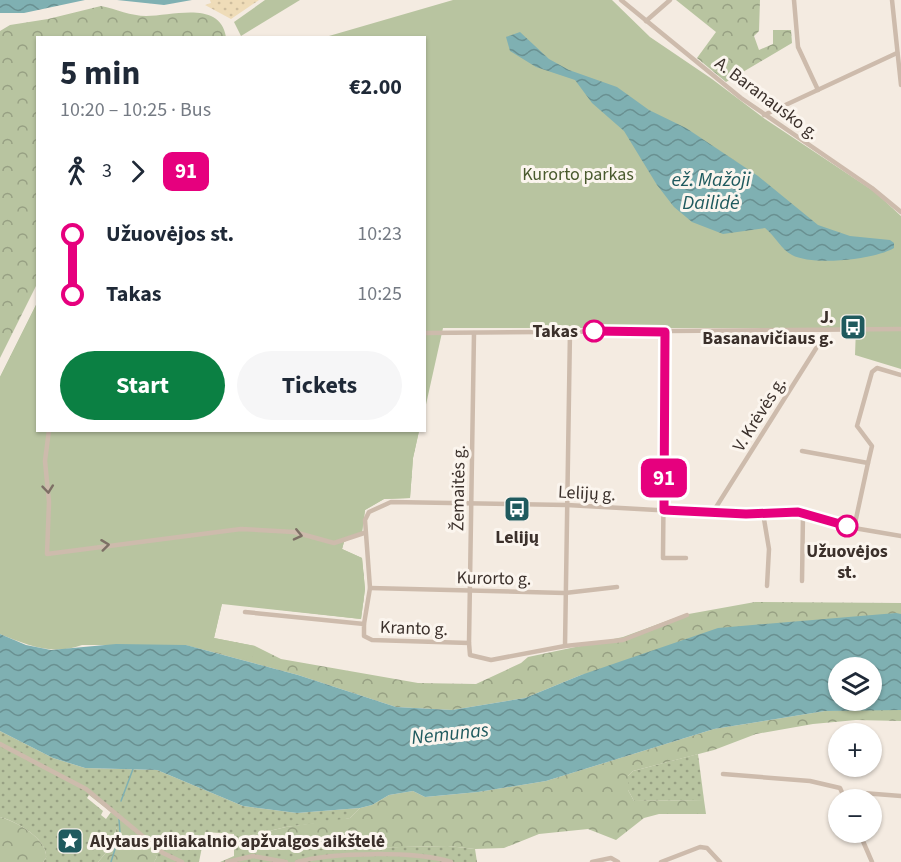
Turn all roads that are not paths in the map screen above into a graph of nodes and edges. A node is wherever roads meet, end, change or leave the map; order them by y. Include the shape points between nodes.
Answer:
1 (621, 0) edge
2 (670, 0) edge
3 (794, 0) edge
4 (892, 0) edge
5 (646, 21) junction
6 (897, 53) junction
7 (901, 85) edge
8 (818, 90) junction
9 (764, 115) junction
10 (901, 212) edge
11 (901, 329) edge
12 (570, 331) junction
13 (827, 331) junction
14 (665, 332) junction
15 (426, 333) edge
16 (474, 333) junction
17 (901, 375) edge
18 (49, 432) edge
19 (802, 451) dead end
20 (868, 463) junction
21 (471, 502) junction
22 (567, 506) junction
23 (664, 510) junction
24 (713, 512) junction
25 (763, 513) junction
26 (803, 514) junction
27 (854, 528) junction
28 (364, 533) junction
29 (901, 536) edge
30 (686, 558) dead end
31 (802, 581) dead end
32 (767, 586) dead end
33 (617, 587) dead end
34 (370, 588) junction
35 (470, 591) junction
36 (565, 593) junction
37 (245, 612) dead end
38 (687, 615) dead end
39 (364, 624) junction
40 (469, 643) junction
41 (565, 646) junction
42 (0, 744) edge
43 (723, 774) dead end
44 (840, 789) edge
45 (882, 794) edge
46 (901, 796) edge
47 (864, 843) edge
48 (182, 862) edge
49 (227, 862) edge
50 (286, 862) edge
51 (297, 862) edge
52 (451, 862) edge
53 (592, 862) edge
54 (618, 862) edge
55 (661, 862) edge
56 (720, 862) edge
57 (872, 862) edge

1 - 5 street, A. Baranausko g.
2 - 5 street
3 - 8 street via 798,47
4 - 6 street
5 - 9 street, A. Baranausko g.
6 - 7 street
6 - 8 street
8 - 9 street
9 - 10 street, A. Baranausko g.
11 - 13 street
12 - 14 street
12 - 16 street
12 - 22 street
13 - 14 street
13 - 24 street, V. Krėvės g.
14 - 23 street
15 - 16 street
16 - 21 street, Žemaitės g.
17 - 20 street via 874,369 857,426 872,446
18 -> 28 street via 45,461 49,502 47,554 241,530 294,532 334,543
19 - 20 street
20 - 27 street
21 - 22 street, Lelijų g.
21 - 28 street, Lelijų g. via 391,502 369,512
21 - 35 street, Žemaitės g.
22 - 23 street, Lelijų g.
22 - 36 street
23 - 24 street, Lelijų g.
23 - 30 street via 663,558
24 - 25 street, Lelijų g.
25 - 26 street, Lelijų g.
25 - 32 street via 769,549
26 - 27 street, Lelijų g.
26 - 31 street
27 - 29 street, Lelijų g.
28 - 34 street
33 - 36 street, Kurorto g.
34 - 35 street, Kurorto g.
34 - 39 street
35 - 36 street, Kurorto g.
35 - 40 street, Žemaitės g.
36 - 41 street
37 - 39 street, Kranto g.
38 - 41 street, Kranto g. via 623,640
39 - 40 street, Kranto g. via 364,636 372,640
40 - 41 street, Kranto g. via 471,655 491,660
42 - 48 street via 86,789 163,853
43 - 44 street via 810,781
45 - 46 street
47 - 57 street
49 - 50 street via 253,856
51 - 52 street via 317,857 408,855
53 - 54 street via 611,858
55 - 56 street via 700,847 707,848

